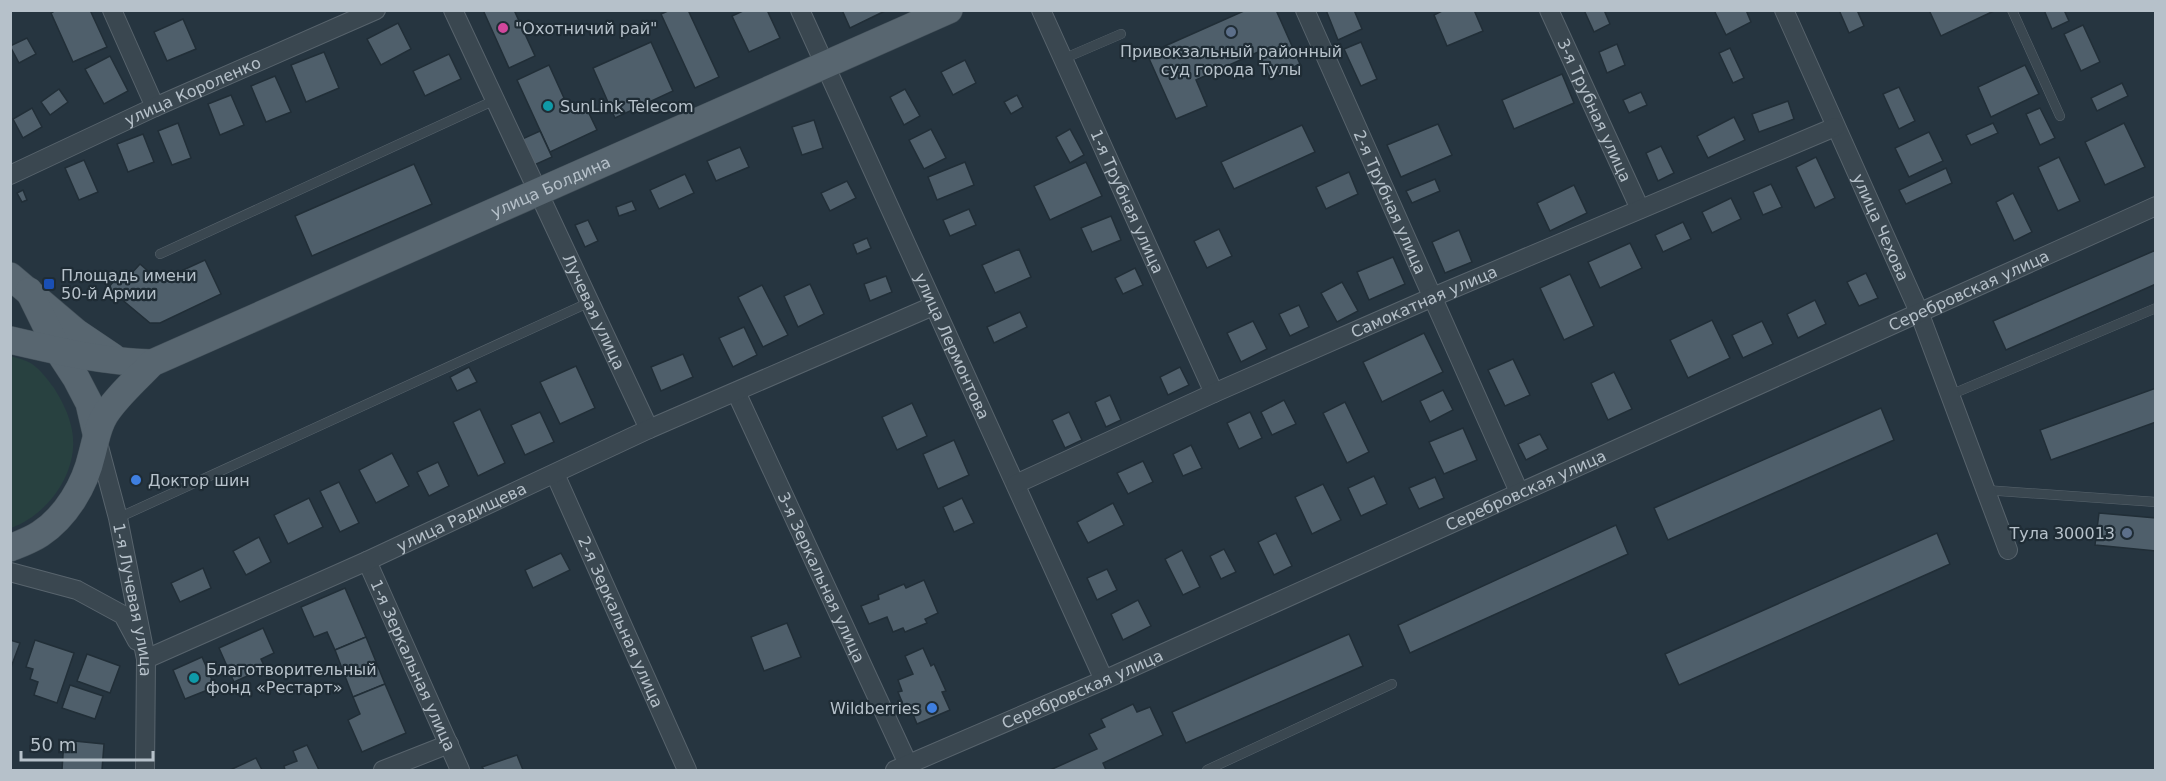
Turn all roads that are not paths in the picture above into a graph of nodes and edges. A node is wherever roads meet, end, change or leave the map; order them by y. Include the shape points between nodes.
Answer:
1 (112, 10) edge
2 (376, 10) edge
3 (453, 10) edge
4 (800, 10) edge
5 (949, 10) edge
6 (1041, 10) edge
7 (1305, 10) edge
8 (1549, 10) edge
9 (1784, 10) edge
10 (2012, 10) edge
11 (352, 15) edge
12 (1121, 34) dead end
13 (1063, 59) junction
14 (825, 67) junction
15 (495, 100) junction
16 (155, 107) junction
17 (2060, 116) dead end
18 (1835, 127) junction
19 (10, 175) edge
20 (539, 194) junction
21 (2156, 206) edge
22 (1640, 209) junction
23 (160, 254) dead end
24 (20, 283) edge
25 (1432, 297) junction
26 (590, 302) junction
27 (933, 306) junction
28 (2156, 308) edge
29 (1919, 312) junction
30 (10, 340) edge
31 (59, 352) junction
32 (124, 363) junction
33 (152, 363) junction
34 (736, 392) junction
35 (1214, 393) junction
36 (1950, 395) junction
37 (649, 429) junction
38 (96, 434) junction
39 (555, 474) junction
40 (1016, 484) junction
41 (1985, 490) junction
42 (1518, 492) junction
43 (2156, 502) edge
44 (118, 518) junction
45 (10, 548) edge
46 (2008, 550) dead end
47 (367, 561) junction
48 (10, 572) edge
49 (146, 659) junction
50 (1104, 681) junction
51 (1392, 684) dead end
52 (449, 744) junction
53 (902, 767) edge
54 (145, 771) edge
55 (383, 771) edge
56 (460, 771) edge
57 (687, 771) edge
58 (1207, 771) edge

1 - 16 street
2 - 11 street, улица Короленко
3 - 15 street, Лучевая улица
4 - 14 street, улица Лермонтова
5 - 14 main road, улица Болдина
6 - 13 street, 1-я Трубная улица
7 - 25 street, 2-я Трубная улица
8 - 22 street, 3-я Трубная улица
9 - 18 street, улица Чехова
10 - 17 lane
11 - 16 street, улица Короленко
12 - 13 lane
13 - 35 street, 1-я Трубная улица
14 - 20 main road, улица Болдина
14 - 27 street, улица Лермонтова
15 - 20 street, Лучевая улица
15 - 23 lane
16 - 19 street, улица Короленко
18 - 22 street, Самокатная улица
18 - 29 street, улица Чехова
20 - 26 street, Лучевая улица
20 - 33 main road, улица Болдина
21 - 29 street, Серебровская улица
22 - 25 street, Самокатная улица
24 - 31 main road
24 - 32 main road via 76,332
25 - 35 street, Самокатная улица
25 - 42 street, 2-я Трубная улица
26 - 37 street, Лучевая улица
26 - 44 lane
27 - 34 street, улица Радищева
27 - 40 street, улица Лермонтова
28 - 36 lane
29 - 36 street, улица Чехова
29 - 42 street, Серебровская улица
30 - 31 main road
31 - 32 main road
31 - 38 main road via 89,403
32 - 33 main road
33 - 38 main road via 110,408
34 - 37 street, улица Радищева
34 - 53 street, 3-я Зеркальная улица
35 - 40 street, Самокатная улица
36 - 41 street, улица Чехова
37 - 39 street, улица Радищева
38 - 44 street, 1-я Лучевая улица
38 - 45 main road via 84,479 66,511 40,534
39 - 47 street, улица Радищева
39 - 57 street, 2-я Зеркальная улица
40 - 50 street, улица Лермонтова
41 - 43 lane
41 - 46 street, улица Чехова
42 - 50 street, Серебровская улица
44 - 49 street, 1-я Лучевая улица
47 - 49 street, улица Радищева
47 - 52 street, 1-я Зеркальная улица
48 - 49 street via 77,590 123,615
49 - 54 street, 1-я Лучевая улица
50 - 53 street, Серебровская улица
51 - 58 lane
52 - 55 street
52 - 56 street, 1-я Зеркальная улица

